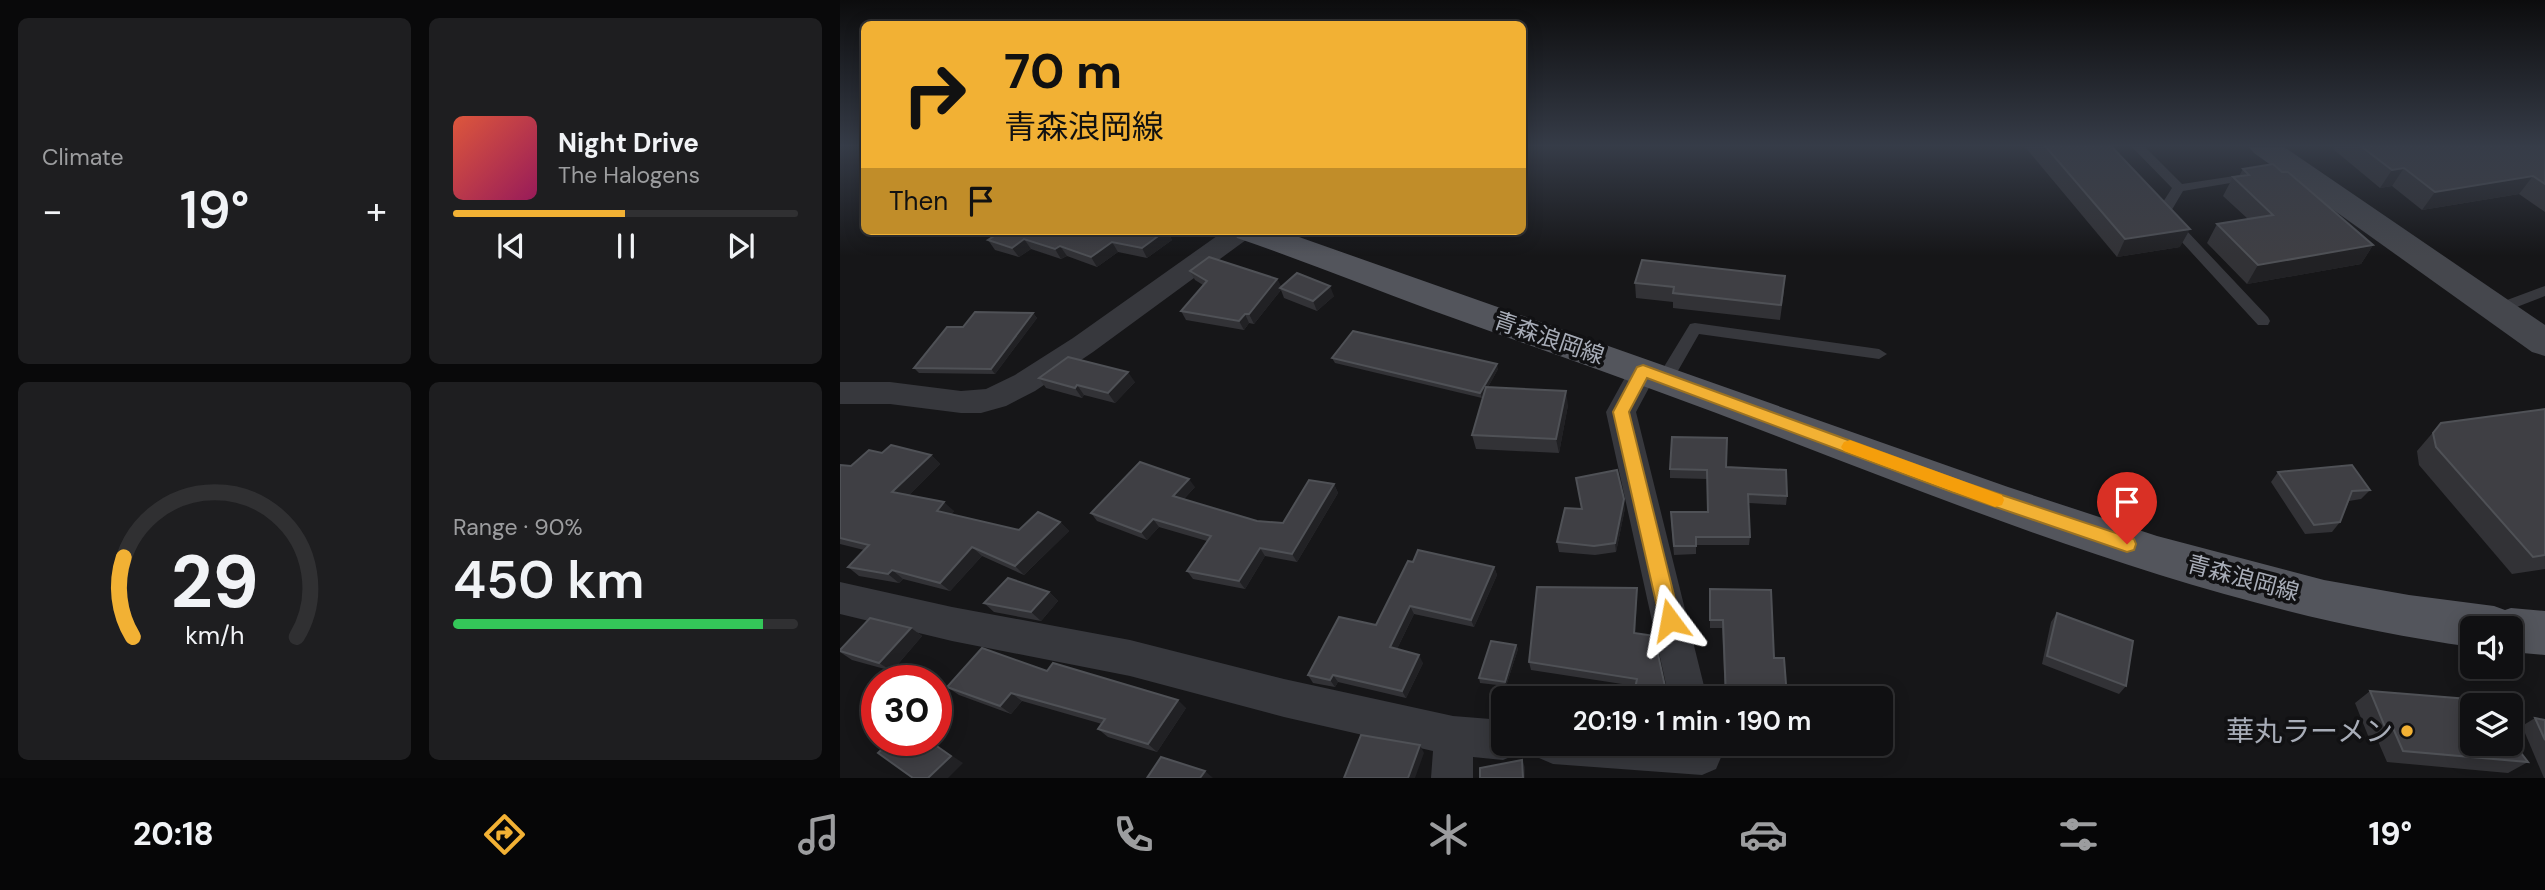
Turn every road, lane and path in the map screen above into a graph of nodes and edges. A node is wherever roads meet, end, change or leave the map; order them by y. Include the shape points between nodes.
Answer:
1 (2174, 183) edge
2 (2208, 183) edge
3 (2316, 183) edge
4 (2179, 188) junction
5 (1235, 235) edge
6 (1260, 235) edge
7 (2545, 291) edge
8 (2496, 310) junction
9 (2263, 321) dead end
10 (2545, 343) edge
11 (1879, 354) dead end
12 (1654, 375) junction
13 (840, 393) edge
14 (840, 598) edge
15 (2460, 623) edge
16 (2523, 631) edge
17 (2545, 633) edge
18 (1685, 686) edge
19 (1453, 736) junction
20 (1491, 739) edge
21 (1673, 756) edge
22 (1703, 759) edge
23 (1452, 778) edge

1 - 4 lane
2 - 4 lane
3 - 8 street
4 - 9 lane via 2163,213
5 - 13 street via 1083,345 995,398 961,402
6 - 12 main road, 青森浪岡線
7 - 8 lane
8 - 10 street
11 - 12 lane via 1695,328
12 - 15 main road, 青森浪岡線 via 1958,487 2218,573 2316,598
12 - 18 street via 1621,412
14 - 19 street via 1130,659
16 - 17 main road
19 - 20 street
19 - 23 street
21 - 22 street

